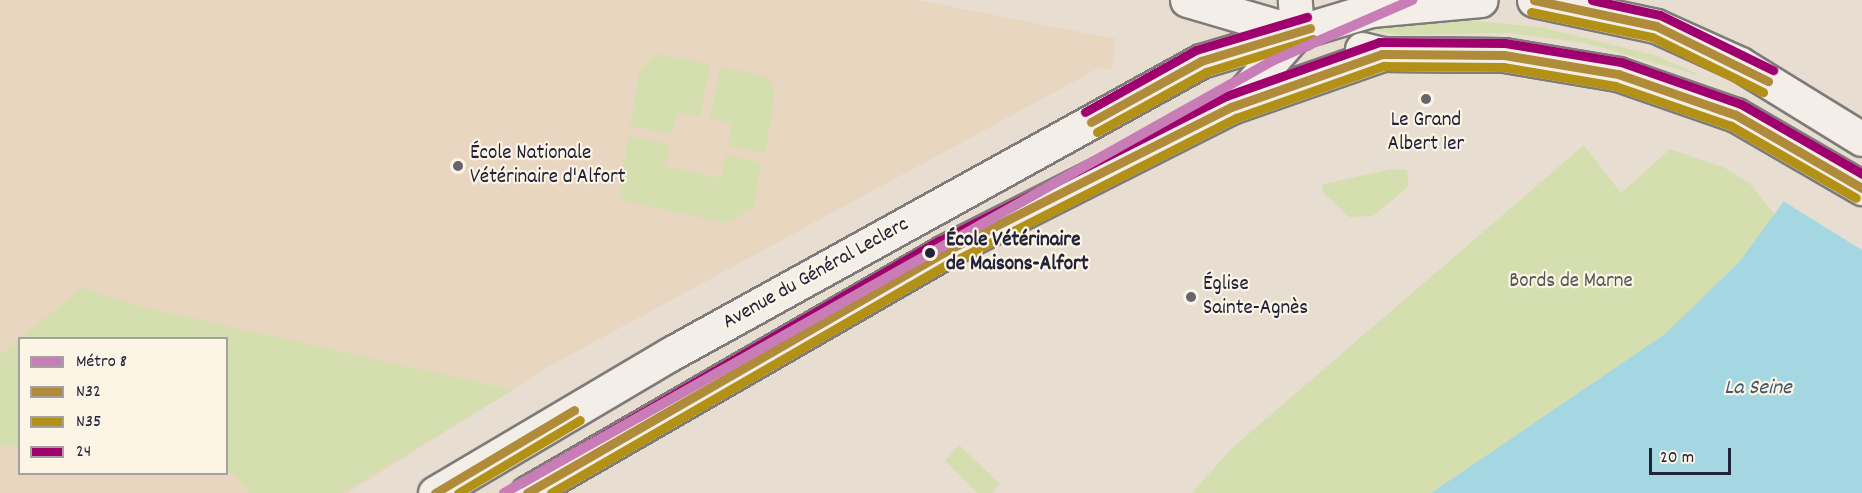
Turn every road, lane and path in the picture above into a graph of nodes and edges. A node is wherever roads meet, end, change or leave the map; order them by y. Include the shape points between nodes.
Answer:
1 (1187, 0) edge
2 (1295, 0) edge
3 (1481, 0) edge
4 (1534, 0) edge
5 (1242, 7) edge
6 (1297, 32) junction
7 (1382, 54) junction
8 (1201, 61) junction
9 (1231, 107) junction
10 (1862, 139) edge
11 (1862, 188) edge
12 (435, 493) edge
13 (527, 493) edge

1 - 5 main road
2 - 6 main road
3 - 6 main road via 1371,10
4 - 10 main road via 1656,26 1740,64
5 - 6 main road
5 - 8 main road
6 - 7 main road
6 - 8 main road
6 - 9 main road
7 - 9 main road
7 - 11 main road via 1504,55 1618,74 1697,99 1806,153
8 - 12 main road, Avenue du Général Leclerc via 672,353
9 - 13 main road, Avenue du Général Leclerc via 944,252

